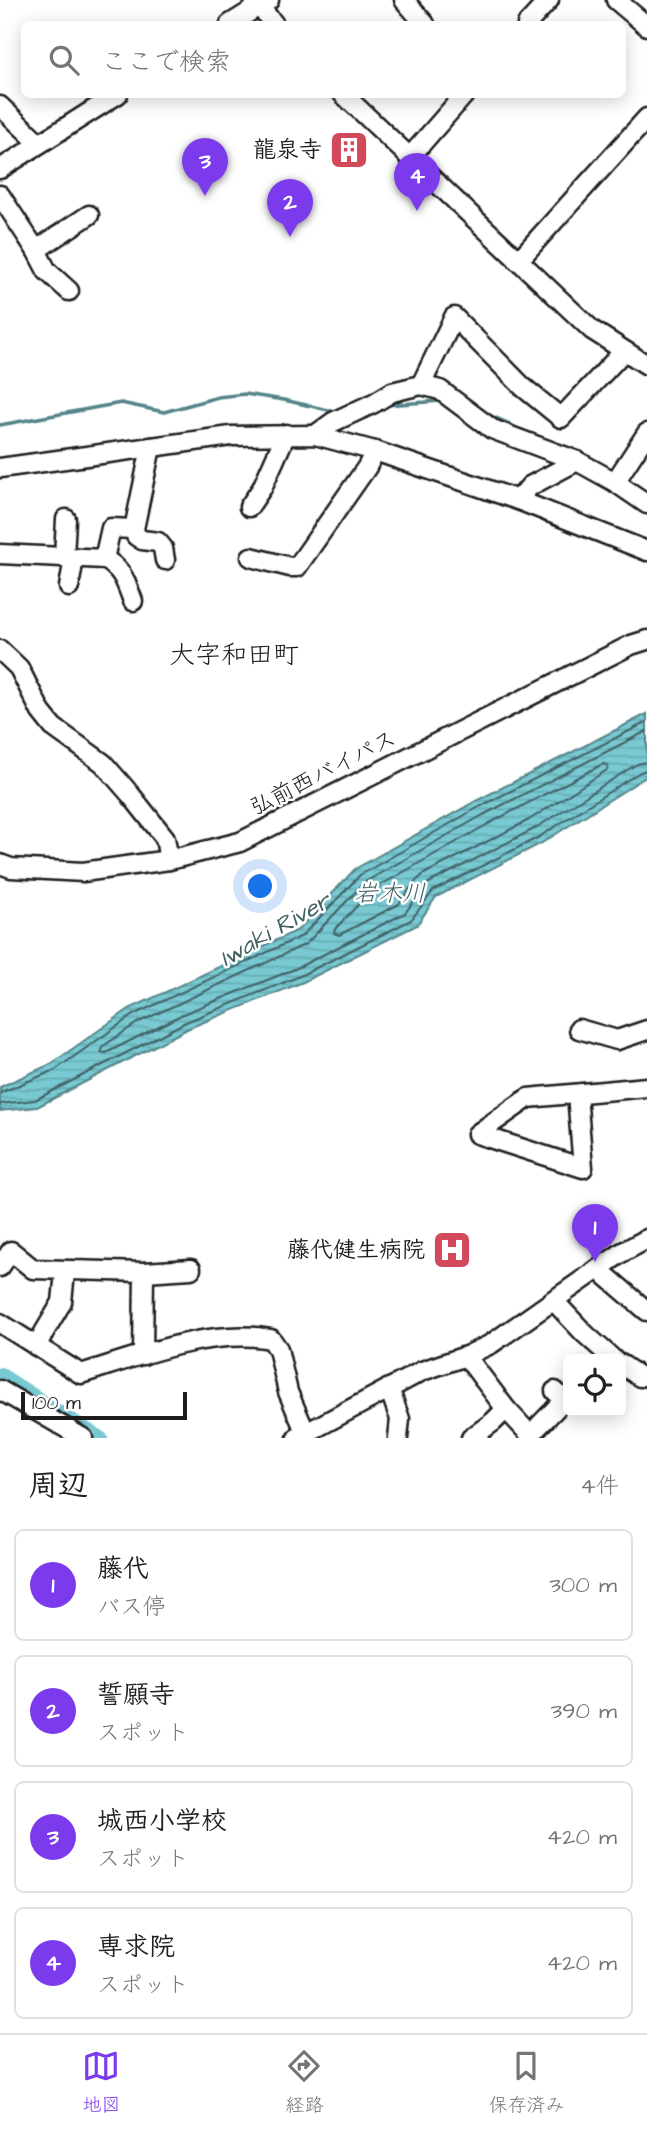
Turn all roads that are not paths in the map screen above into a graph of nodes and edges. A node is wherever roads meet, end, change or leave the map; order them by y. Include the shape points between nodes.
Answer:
1 (404, 0) edge
2 (549, 0) edge
3 (616, 0) edge
4 (260, 2) edge
5 (234, 21) edge
6 (272, 21) edge
7 (422, 21) edge
8 (530, 21) edge
9 (647, 26) edge
10 (112, 98) edge
11 (347, 98) edge
12 (462, 98) edge
13 (0, 106) edge
14 (647, 118) edge
15 (39, 143) junction
16 (409, 158) junction
17 (0, 169) edge
18 (0, 195) edge
19 (89, 215) dead end
20 (36, 250) junction
21 (518, 261) junction
22 (69, 291) dead end
23 (624, 351) junction
24 (647, 365) edge
25 (421, 385) junction
26 (647, 433) edge
27 (286, 434) junction
28 (315, 435) junction
29 (151, 447) junction
30 (375, 451) junction
31 (577, 461) junction
32 (0, 468) edge
33 (615, 482) junction
34 (518, 500) junction
35 (647, 504) edge
36 (249, 507) dead end
37 (66, 519) dead end
38 (134, 529) junction
39 (647, 551) edge
40 (0, 554) edge
41 (251, 557) dead end
42 (69, 558) junction
43 (104, 559) junction
44 (165, 560) dead end
45 (69, 587) dead end
46 (134, 601) dead end
47 (647, 640) edge
48 (0, 650) edge
49 (169, 860) junction
50 (0, 864) edge
51 (579, 1029) dead end
52 (647, 1030) edge
53 (647, 1087) edge
54 (577, 1094) junction
55 (647, 1239) edge
56 (0, 1267) edge
57 (191, 1269) dead end
58 (598, 1269) junction
59 (65, 1272) junction
60 (145, 1272) junction
61 (553, 1300) junction
62 (647, 1311) edge
63 (0, 1323) edge
64 (36, 1346) junction
65 (607, 1354) edge
66 (143, 1355) junction
67 (466, 1356) junction
68 (626, 1367) edge
69 (640, 1377) dead end
70 (388, 1388) junction
71 (1, 1391) edge
72 (555, 1391) dead end
73 (506, 1409) junction
74 (304, 1436) edge
75 (531, 1437) edge
76 (83, 1438) edge
77 (398, 1438) edge
78 (471, 1438) edge

1 - 7 street
2 - 8 street
3 - 9 street
4 - 5 street
4 - 6 street
10 - 15 street
11 - 16 street
12 - 16 street
13 - 15 street
14 - 21 street
15 - 17 street
16 - 21 street
18 - 20 street
19 - 20 street
20 - 22 street via 47,271
21 - 23 street via 592,330
23 - 24 street
23 - 25 street via 561,418 523,387 454,317
25 - 28 street via 392,392
25 - 31 street via 440,390 492,429
26 - 33 street
27 - 28 street
27 - 29 street
27 - 36 street
28 - 30 street
29 - 32 street
29 - 38 street
30 - 34 street
30 - 41 street via 297,566
31 - 33 street
31 - 34 street via 530,486
33 - 35 street
34 - 39 street
37 - 42 street
38 - 43 street via 111,528
38 - 44 street via 142,540 158,542
40 - 42 street
42 - 43 street
42 - 45 street
43 - 46 street via 124,576
47 - 49 street, 弘前西バイパス via 240,842
48 - 49 street via 19,668 53,727 103,763 130,794 165,838
49 - 50 street, 弘前西バイパス via 83,872
51 - 52 street via 617,1040
53 - 54 street
54 - 54 street via 528,1098 477,1134 583,1168
55 - 58 street
56 - 59 street via 11,1251 33,1269
57 - 60 street
58 - 61 street
58 - 62 street
59 - 60 street
59 - 64 street via 62,1302
60 - 66 street
61 - 65 street
61 - 67 street
63 - 64 street
64 - 66 street via 81,1374
66 - 74 street via 225,1337 271,1339
67 - 70 street via 434,1365
67 - 73 street
68 - 69 street
70 - 74 street
70 - 77 street via 400,1419
71 - 76 street
72 - 75 street via 564,1400
73 - 75 street
73 - 78 street

